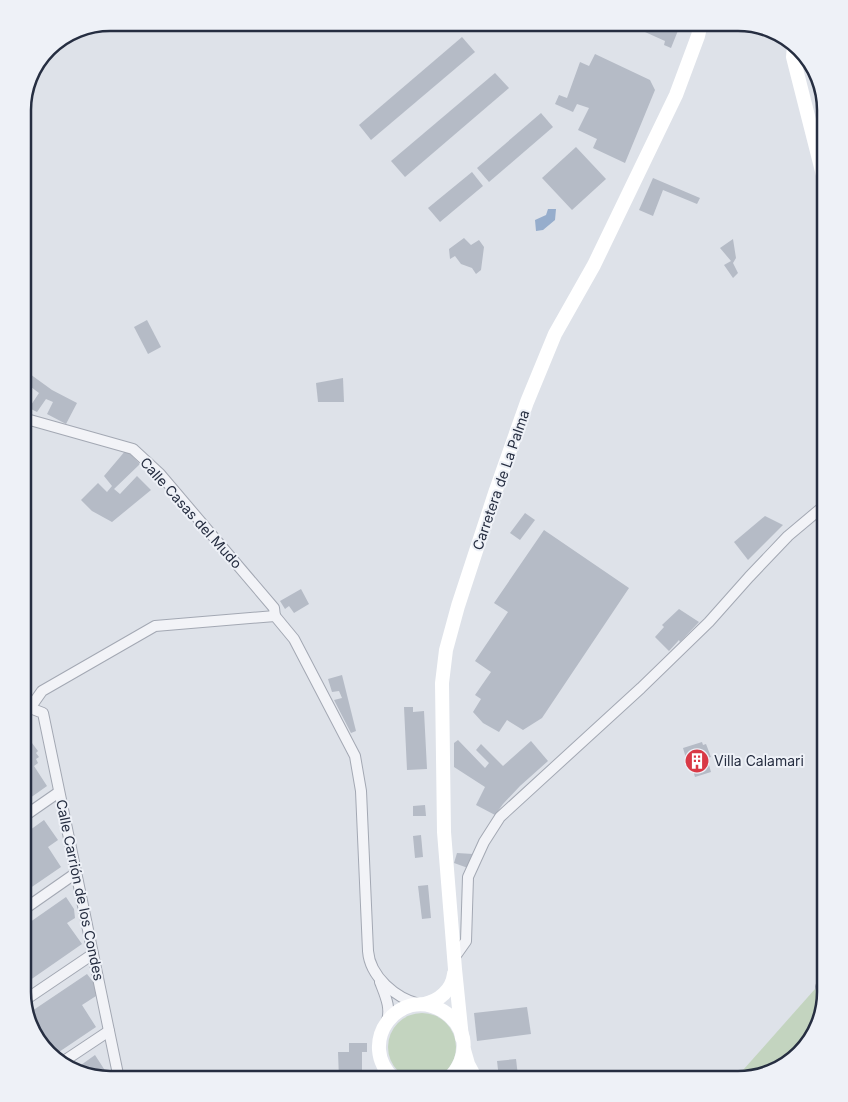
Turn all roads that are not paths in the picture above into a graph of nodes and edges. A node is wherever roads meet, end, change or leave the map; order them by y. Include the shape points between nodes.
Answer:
1 (699, 31) edge
2 (793, 53) edge
3 (817, 148) edge
4 (31, 420) edge
5 (817, 512) edge
6 (275, 616) junction
7 (31, 706) edge
8 (31, 712) edge
9 (59, 792) junction
10 (31, 811) edge
11 (76, 873) junction
12 (31, 904) edge
13 (93, 954) junction
14 (454, 964) junction
15 (378, 976) junction
16 (31, 996) edge
17 (421, 1004) junction
18 (384, 1026) junction
19 (109, 1031) junction
20 (463, 1043) junction
21 (68, 1058) edge
22 (380, 1058) junction
23 (117, 1071) edge
24 (380, 1071) edge
25 (387, 1071) edge
26 (455, 1071) edge
27 (472, 1071) edge

1 - 14 main road, Carretera de La Palma via 676,95 594,266 555,334 527,402 446,650 442,682 444,832
2 - 3 main road
4 - 6 street, Calle Casas del Mudo via 133,449 160,474 274,608
5 - 14 street via 788,536 641,688 500,817 468,877 466,941
6 - 7 street via 154,626 42,691
6 - 15 street, Calle Casas del Mudo via 294,639 355,756 361,791 369,958
8 - 9 street, Calle Carrión de los Condes via 43,713
9 - 10 street
9 - 11 street, Calle Carrión de los Condes
11 - 12 street
11 - 13 street, Calle Carrión de los Condes
13 - 16 street
13 - 19 street, Calle Carrión de los Condes
14 - 17 main road via 452,982 441,997
14 - 20 main road, Carretera de La Palma
15 - 17 street via 399,996
15 - 18 street, Calle Casas del Mudo via 389,1008
17 - 18 main road via 401,1009
17 - 20 main road via 436,1007 455,1021
18 - 22 main road via 379,1038
19 - 21 street
19 - 23 street, Calle Carrión de los Condes
20 - 26 main road via 460,1064
20 - 27 main road
22 - 24 main road
22 - 25 main road

